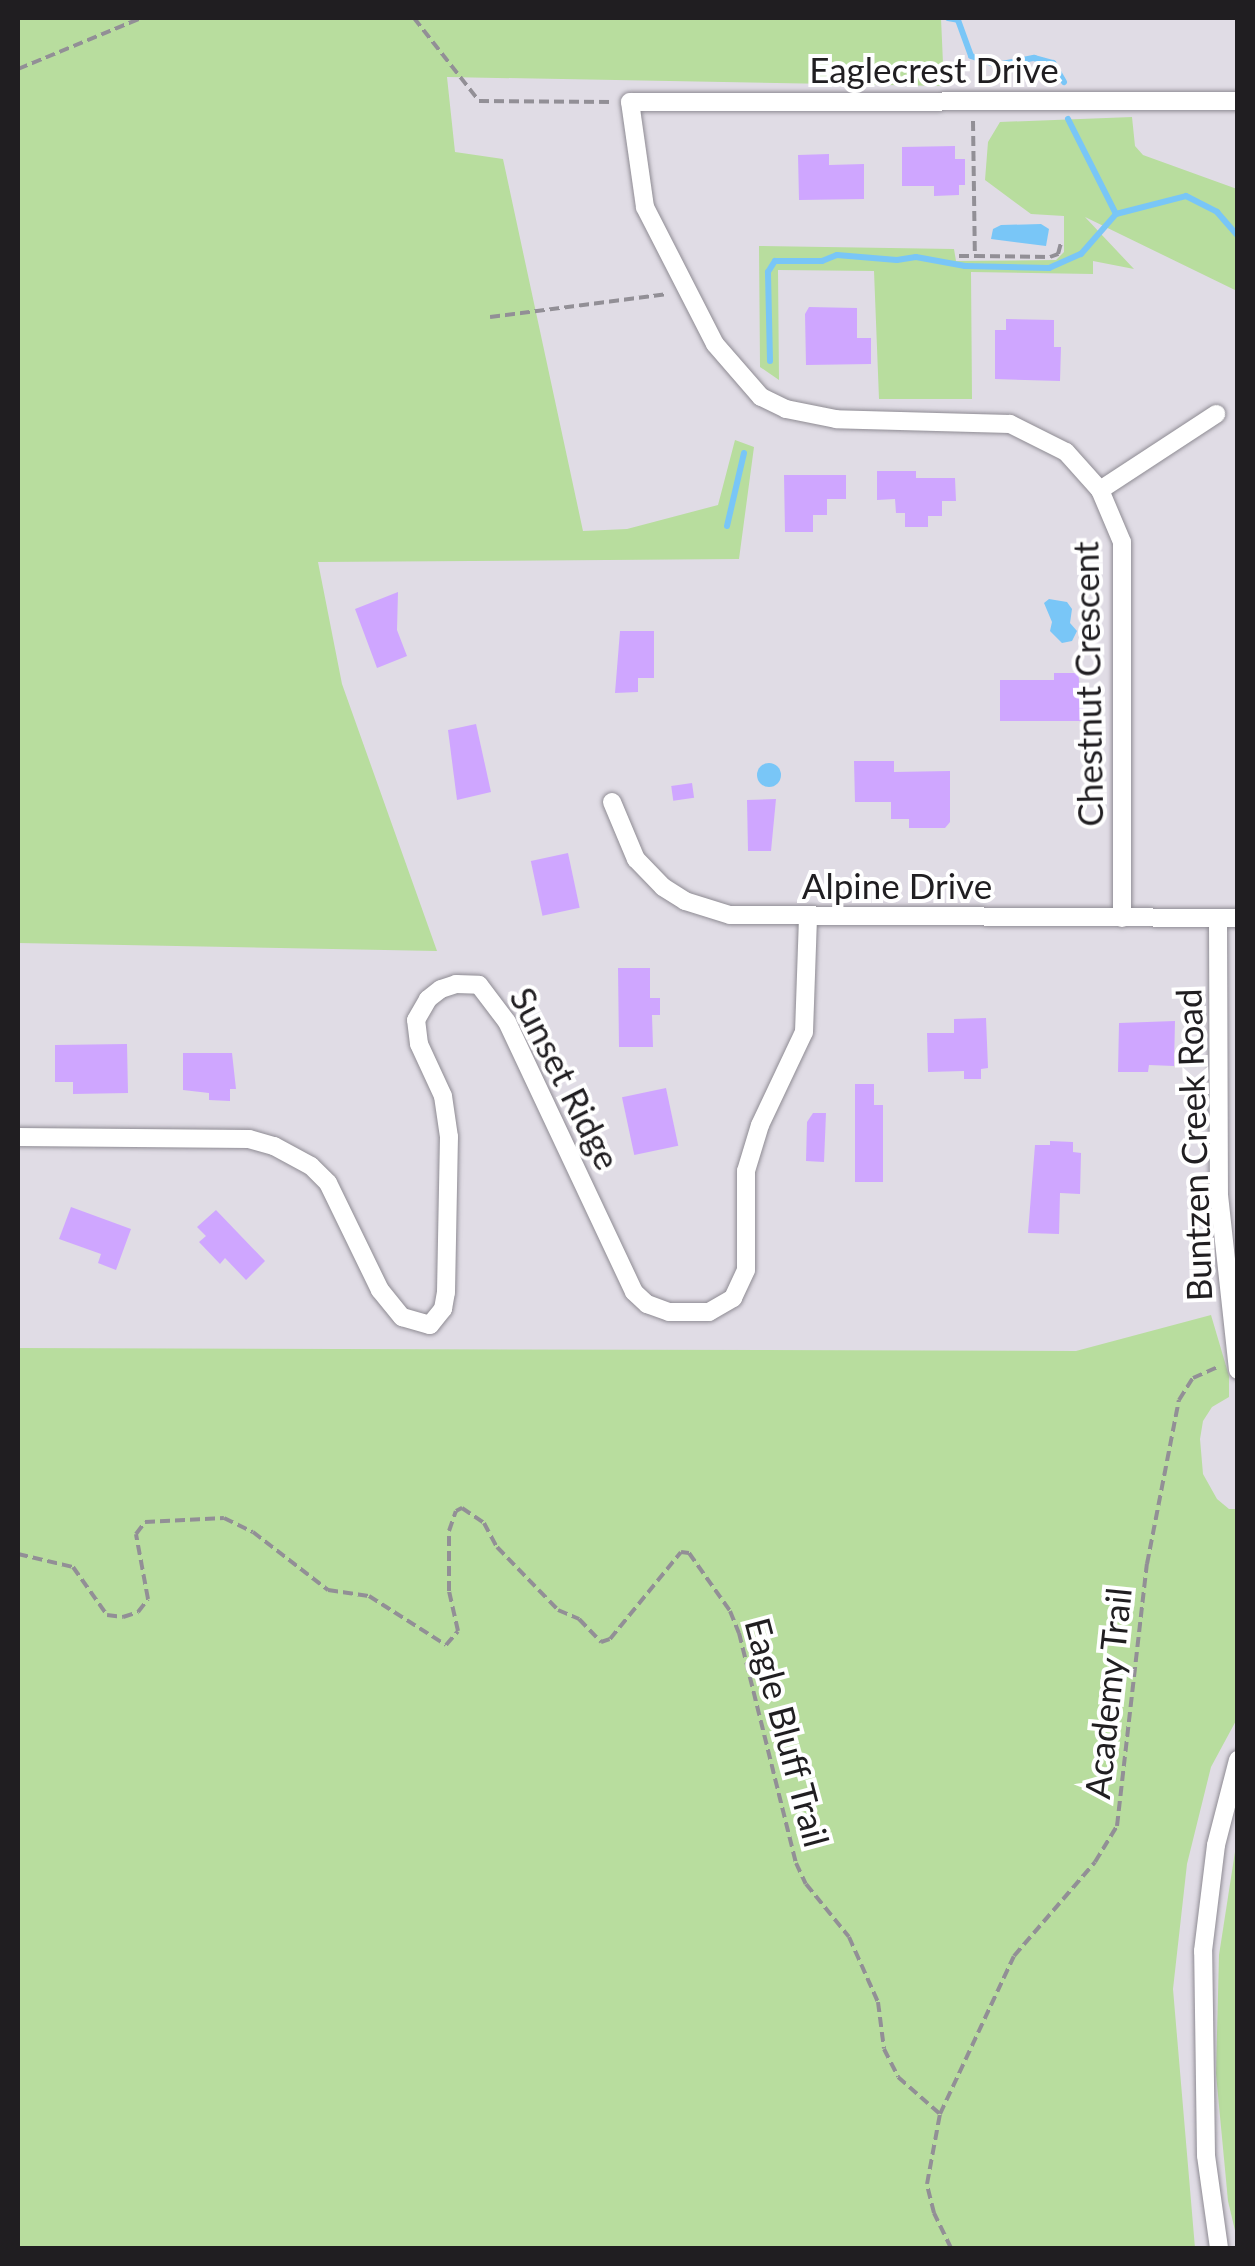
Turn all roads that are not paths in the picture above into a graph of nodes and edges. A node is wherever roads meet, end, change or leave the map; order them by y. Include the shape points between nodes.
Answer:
1 (1238, 101) edge
2 (630, 102) joint
3 (1216, 414) dead end
4 (1100, 490) junction
5 (612, 802) dead end
6 (808, 916) junction
7 (1122, 918) junction
8 (1218, 918) junction
9 (1238, 918) edge
10 (18, 1137) edge
11 (1237, 1367) edge
12 (1238, 1760) edge
13 (1218, 2248) edge

1 - 2 street, Eaglecrest Drive
2 - 4 street, Chestnut Crescent via 645,207 715,344 761,396 836,420 1010,424 1066,452
3 - 4 street
4 - 7 street, Chestnut Crescent via 1122,542
5 - 6 street, Alpine Drive via 636,859 685,901 730,915
6 - 7 street, Alpine Drive
6 - 10 street, Sunset Ridge via 804,1032 746,1171 746,1270 733,1298 709,1312 668,1312 634,1292 507,1022 479,985 442,989 416,1020 448,1115 446,1292 430,1325 411,1323 390,1304 328,1183 285,1151 249,1139
7 - 8 street, Alpine Drive
8 - 9 street, Alpine Drive
8 - 11 street, Buntzen Creek Road via 1220,1195
12 - 13 street via 1219,1828 1203,1950 1206,2155

